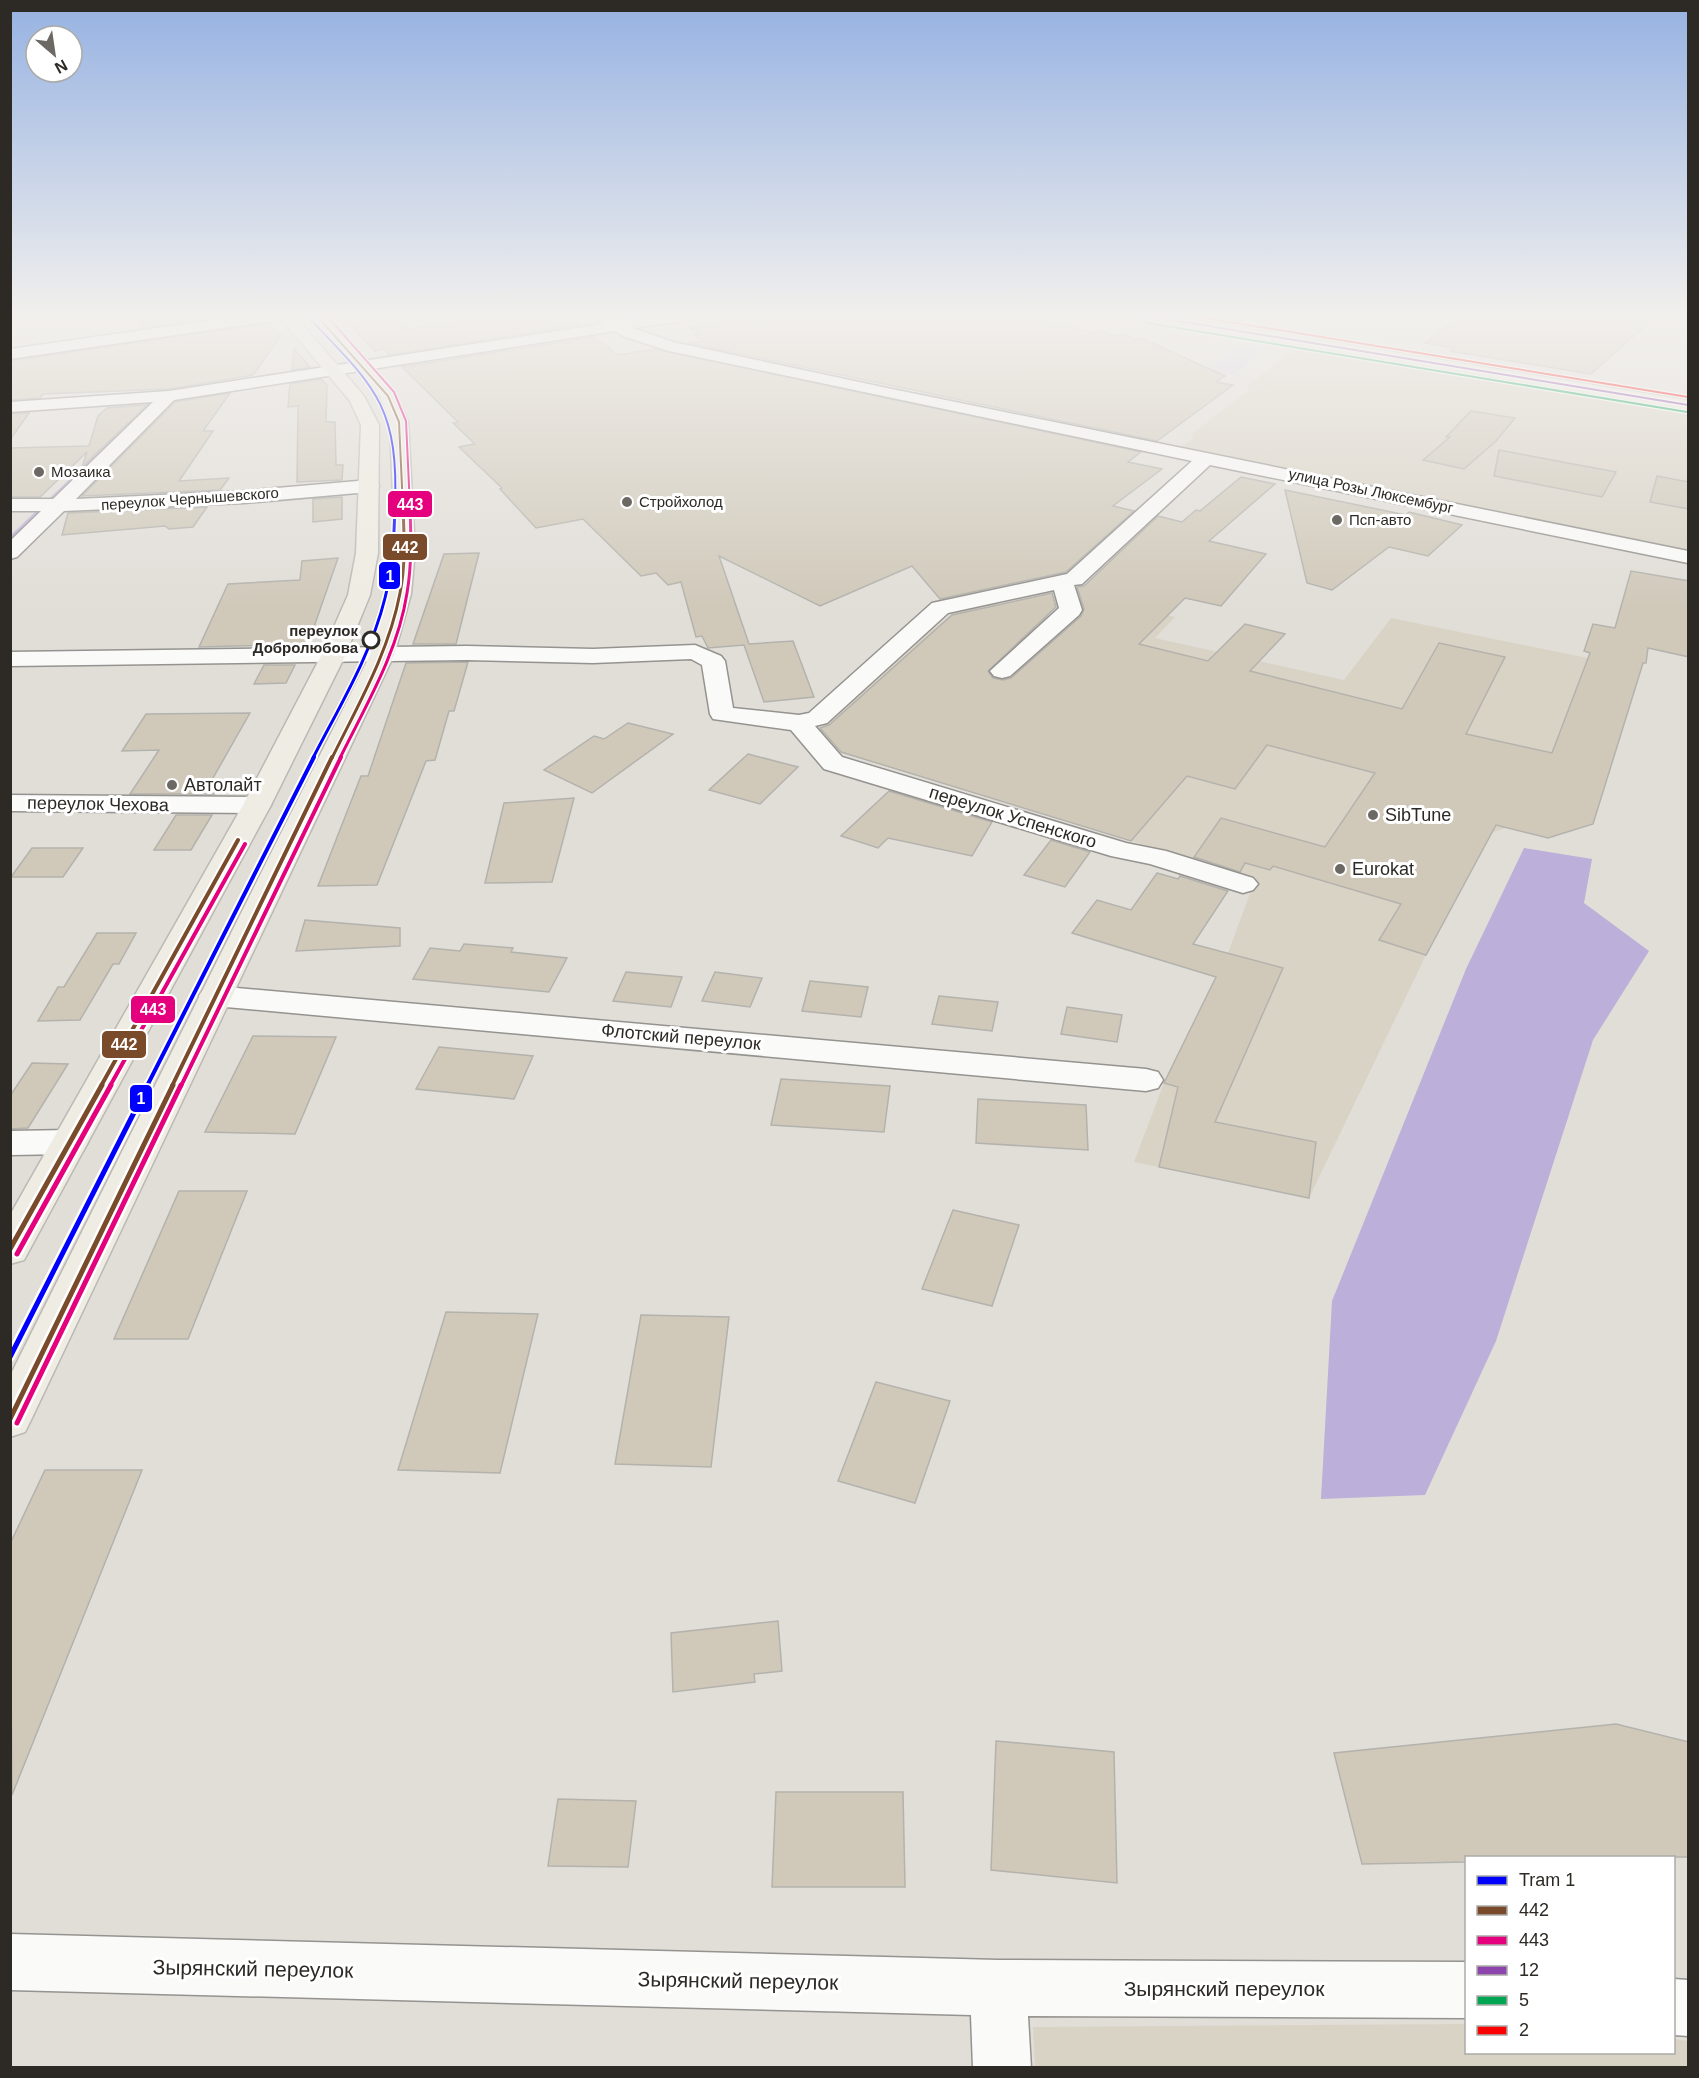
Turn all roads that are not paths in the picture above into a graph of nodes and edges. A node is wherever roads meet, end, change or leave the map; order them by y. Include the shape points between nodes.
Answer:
1 (152, 413) edge
2 (364, 413) edge
3 (395, 413) edge
4 (990, 413) edge
5 (1206, 458) junction
6 (369, 486) junction
7 (59, 504) junction
8 (10, 505) edge
9 (10, 553) edge
10 (1689, 556) edge
11 (1062, 581) junction
12 (382, 656) junction
13 (333, 657) junction
14 (10, 659) edge
15 (1002, 671) dead end
16 (799, 723) junction
17 (10, 803) edge
18 (257, 805) junction
19 (1243, 884) dead end
20 (215, 996) junction
21 (1146, 1080) dead end
22 (70, 1142) junction
23 (10, 1143) edge
24 (10, 1250) edge
25 (10, 1420) edge
26 (10, 1962) edge
27 (998, 1988) junction
28 (1465, 1990) edge
29 (1002, 2067) edge

1 - 7 street
2 - 6 main road via 370,425
3 - 12 main road via 399,422 405,552 400,594
4 - 5 street, улица Розы Люксембург
5 - 10 street, улица Розы Люксембург
5 - 11 street via 1074,579
6 - 7 street, переулок Чернышевского via 233,498
6 - 13 main road via 367,553 359,596
7 - 8 street, переулок Чернышевского
7 - 9 street
11 - 15 street via 1071,610
11 - 16 street via 940,608 818,718
12 - 13 street
12 - 16 street via 694,652 713,661 722,714
12 - 20 main road
13 - 14 street
13 - 18 main road
16 - 19 street, переулок Успенского via 833,763
17 - 18 street, переулок Чехова
18 - 22 main road
20 - 21 street, Флотский переулок
20 - 25 main road
22 - 23 street
22 - 24 main road
26 - 27 street, Зырянский переулок
27 - 28 street, Зырянский переулок
27 - 29 street

